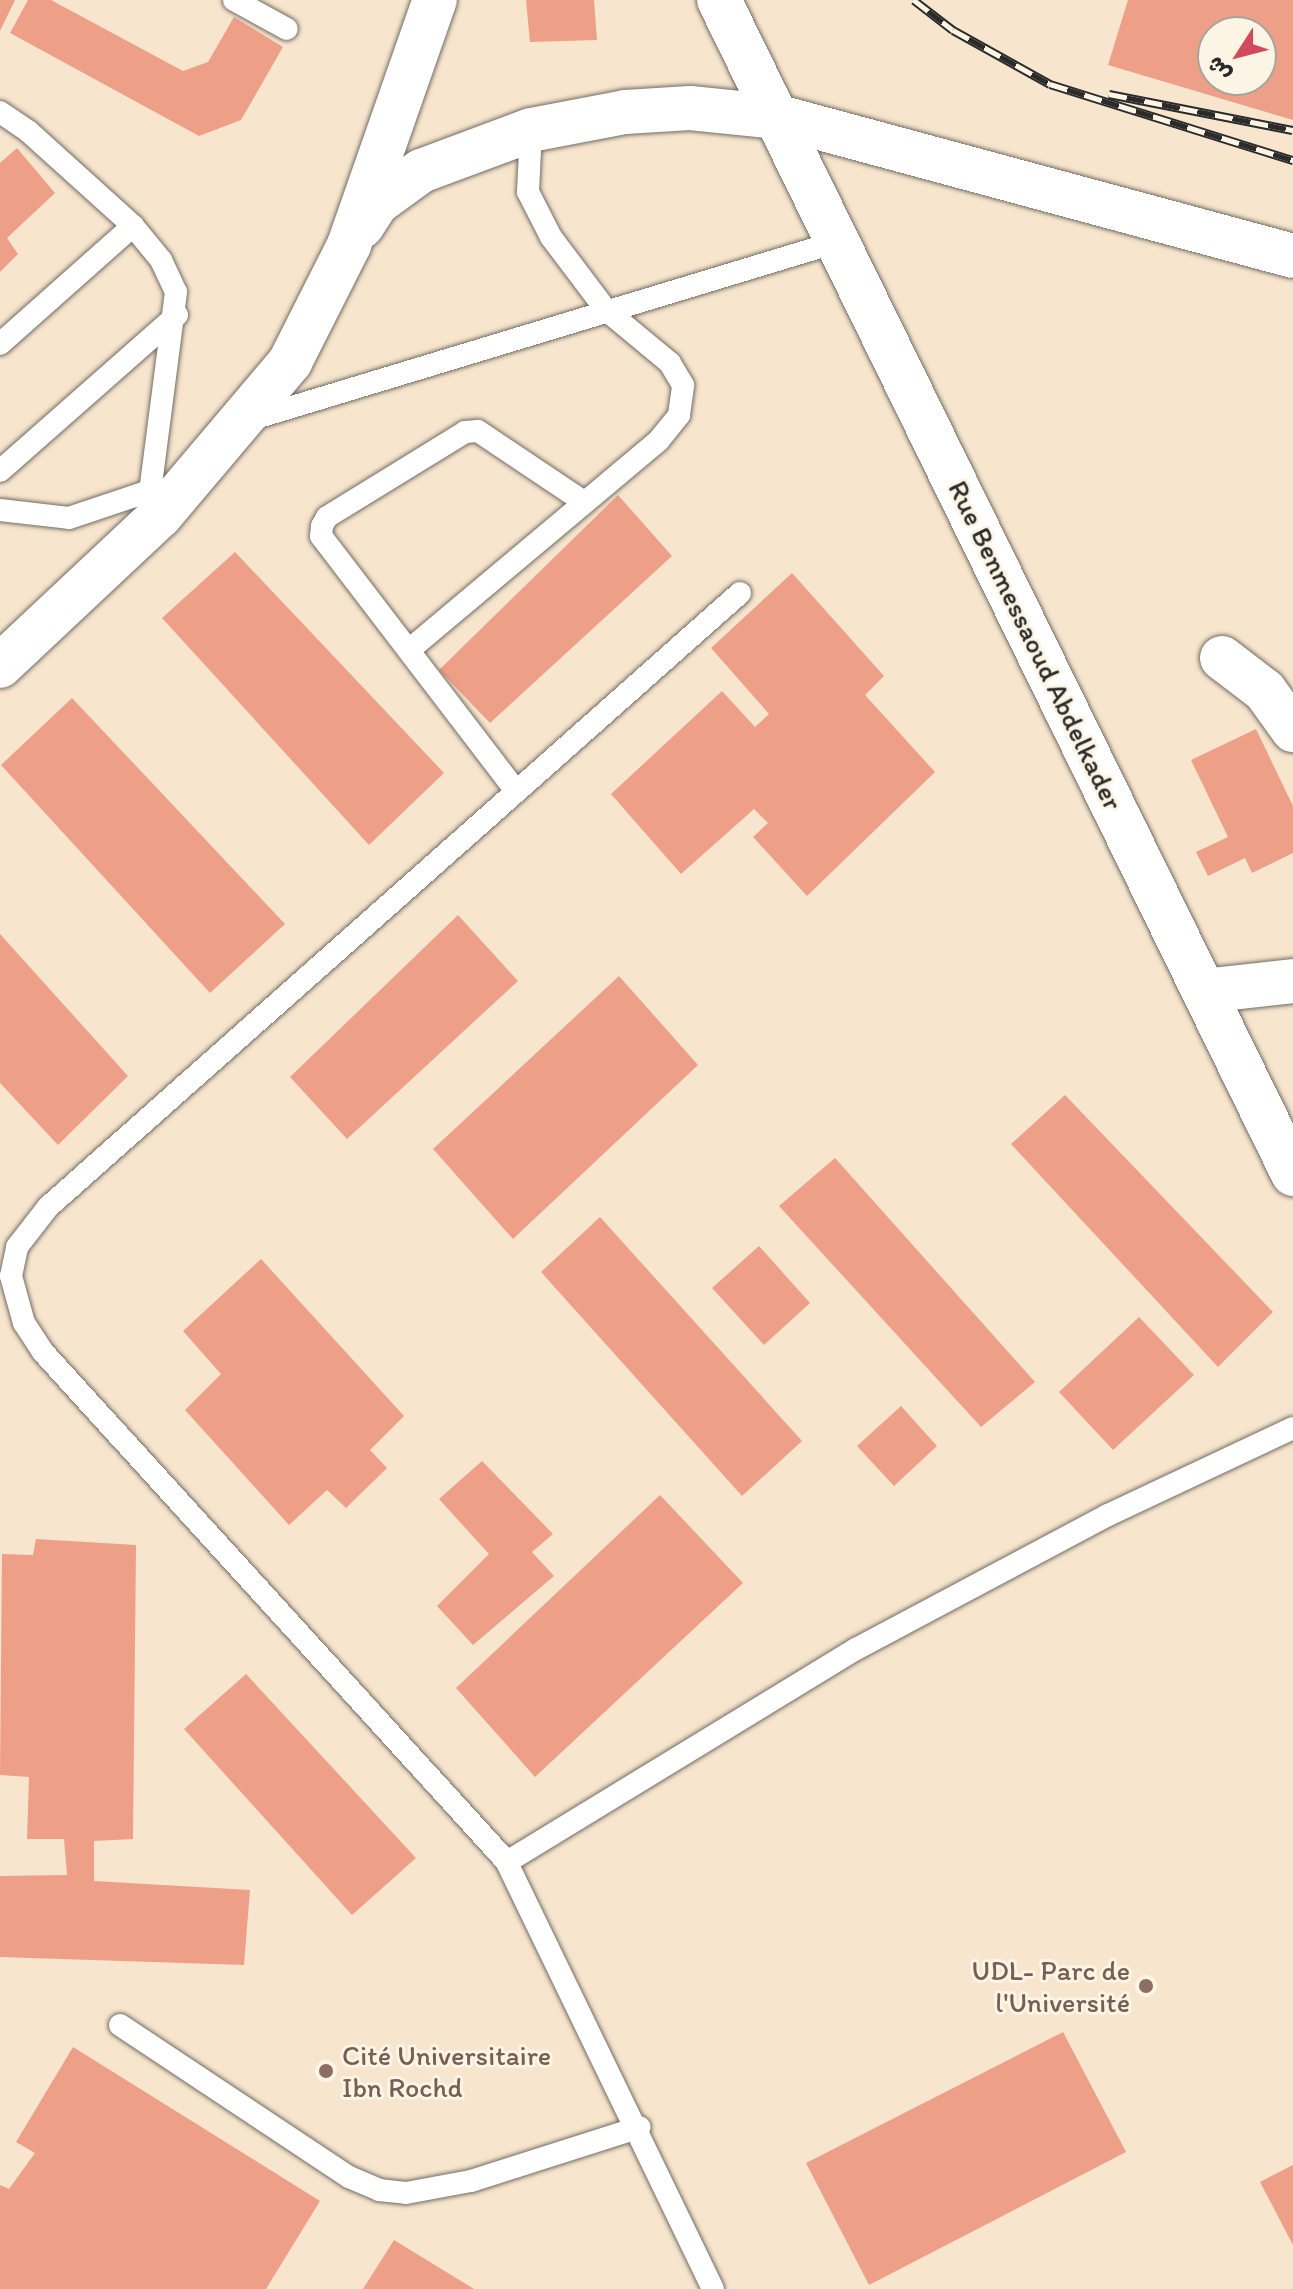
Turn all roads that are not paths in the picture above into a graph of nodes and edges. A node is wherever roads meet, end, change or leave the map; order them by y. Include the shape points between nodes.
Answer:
1 (234, 0) edge
2 (435, 0) edge
3 (719, 0) edge
4 (287, 29) dead end
5 (0, 112) edge
6 (779, 117) junction
7 (531, 130) junction
8 (133, 226) junction
9 (840, 241) junction
10 (349, 245) junction
11 (1293, 256) edge
12 (606, 310) junction
13 (177, 315) junction
14 (0, 344) edge
15 (244, 422) junction
16 (0, 471) edge
17 (584, 502) junction
18 (0, 510) edge
19 (147, 510) junction
20 (740, 593) dead end
21 (409, 650) junction
22 (1222, 658) dead end
23 (0, 666) edge
24 (1293, 730) edge
25 (516, 791) junction
26 (1293, 981) edge
27 (1204, 991) junction
28 (1293, 1174) edge
29 (1293, 1428) edge
30 (507, 1862) junction
31 (120, 2025) dead end
32 (640, 2127) junction
33 (713, 2289) edge

1 - 4 lane
2 - 10 main road
3 - 6 main road, Rue Benmessaoud Abdelkader
5 - 8 lane
6 - 7 main road via 690,108 625,112
6 - 9 main road, Rue Benmessaoud Abdelkader
6 - 11 main road
7 - 10 main road via 421,171 377,203
7 - 12 lane via 528,192 551,237
8 - 13 lane via 161,260 176,292
8 - 14 lane
9 - 12 lane
9 - 27 main road, Rue Benmessaoud Abdelkader
10 - 15 main road via 290,362
12 - 15 lane
12 - 17 lane via 670,363 683,385 679,415 659,440
13 - 16 lane
13 - 19 lane via 159,400
15 - 19 main road
17 - 21 lane
17 - 21 lane via 478,431 465,432 327,517 321,536
18 - 19 lane via 69,518
19 - 23 main road
20 - 25 lane
21 - 25 lane
22 - 24 main road via 1265,691
25 - 30 lane via 48,1207 17,1247 11,1276 24,1323 43,1352
26 - 27 main road
27 - 28 main road, Rue Benmessaoud Abdelkader
29 - 30 lane via 1108,1515 856,1649
30 - 32 lane
31 - 32 lane via 349,2177 379,2190 406,2193 471,2181
32 - 33 lane

